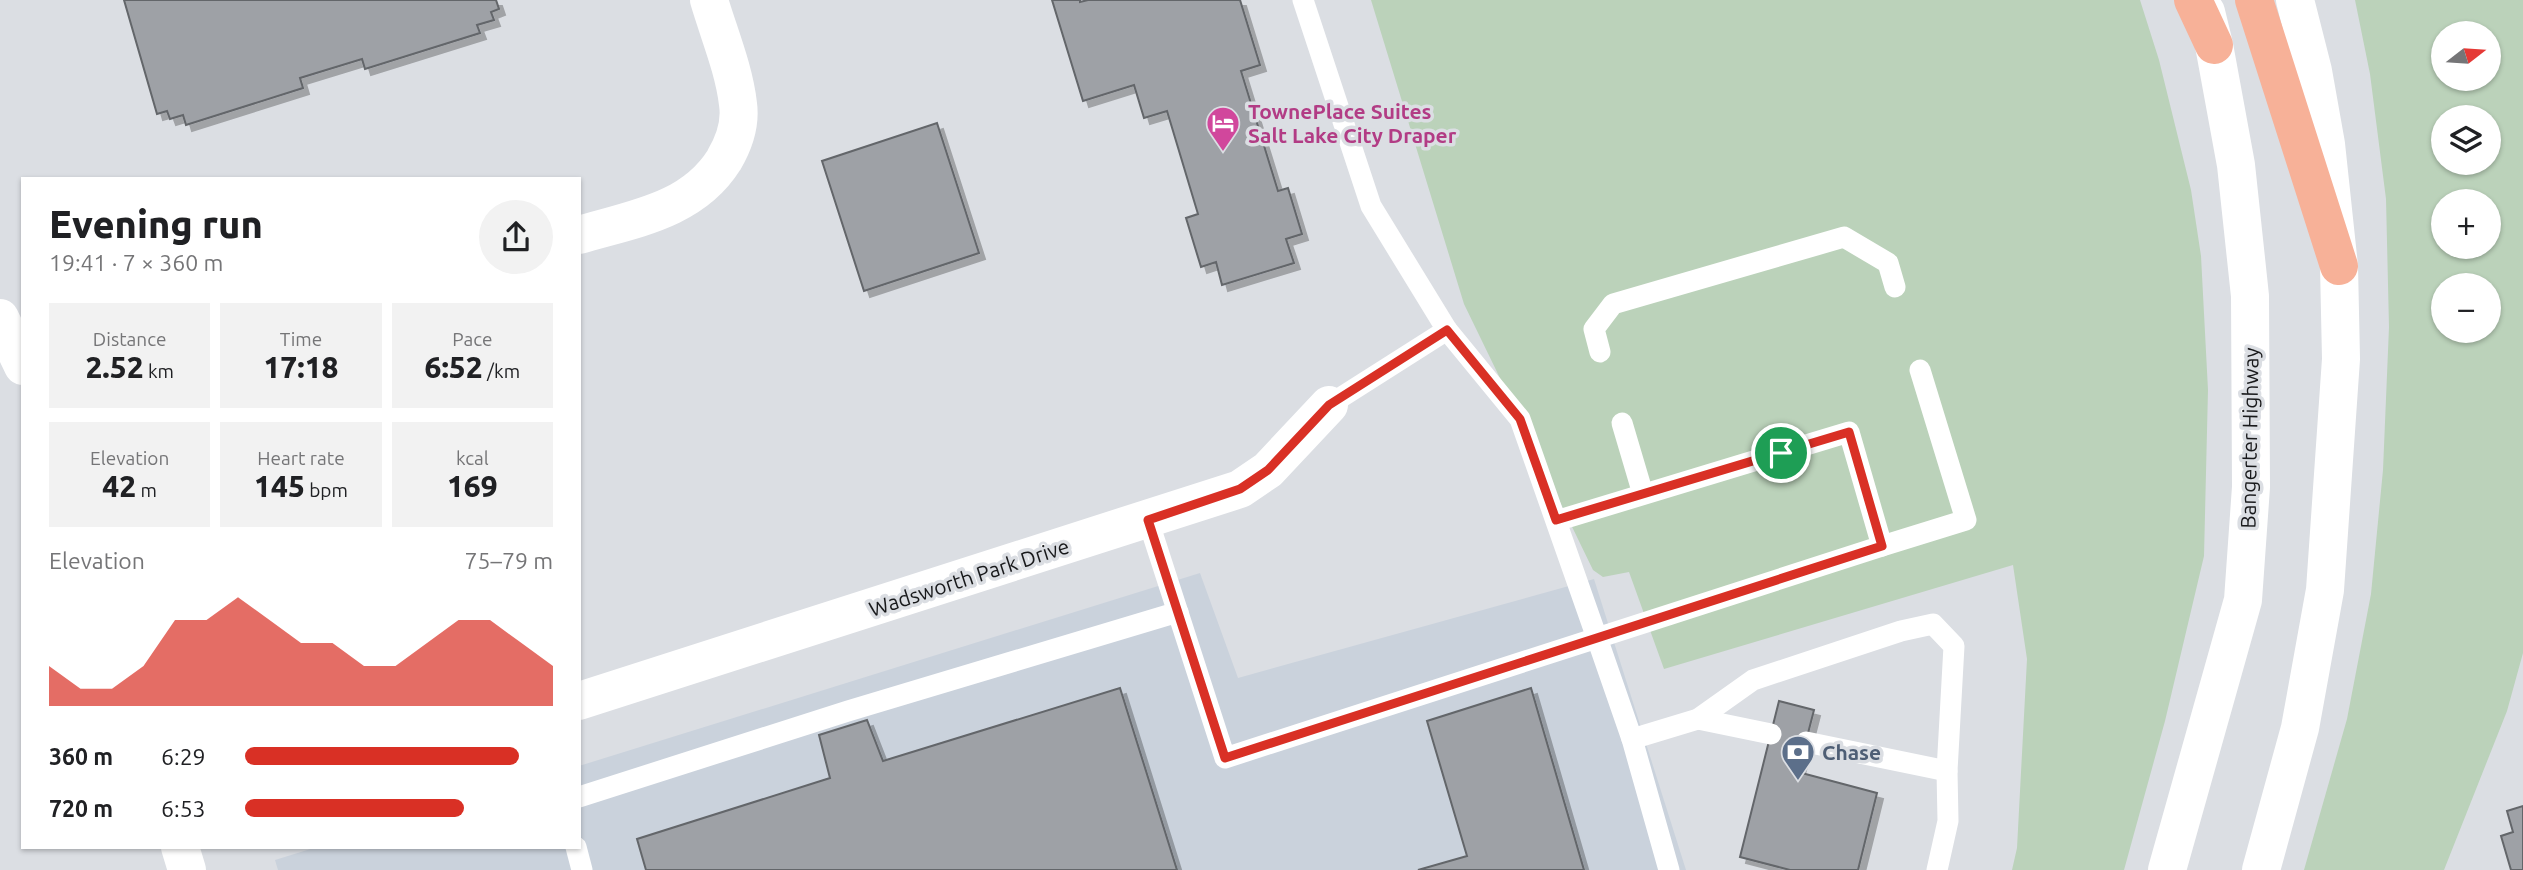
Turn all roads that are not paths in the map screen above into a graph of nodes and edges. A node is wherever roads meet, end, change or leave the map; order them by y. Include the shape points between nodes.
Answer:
1 (709, 0) edge
2 (1303, 0) edge
3 (2193, 0) edge
4 (2202, 0) edge
5 (2253, 0) edge
6 (2295, 0) edge
7 (2214, 45) junction
8 (581, 234) edge
9 (2339, 266) junction
10 (1895, 287) dead end
11 (0, 318) edge
12 (1447, 330) junction
13 (1600, 352) dead end
14 (21, 362) edge
15 (1920, 370) dead end
16 (1329, 405) joint
17 (1622, 423) dead end
18 (1643, 494) junction
19 (1148, 520) junction
20 (1556, 520) junction
21 (1882, 546) junction
22 (1178, 612) junction
23 (1597, 638) junction
24 (581, 700) edge
25 (1698, 719) junction
26 (1771, 734) dead end
27 (1632, 739) junction
28 (1806, 742) dead end
29 (1947, 771) junction
30 (581, 796) edge
31 (181, 849) edge
32 (577, 849) edge
33 (187, 870) edge
34 (582, 870) edge
35 (1669, 870) edge
36 (1937, 870) edge
37 (2167, 870) edge
38 (2261, 870) edge

1 - 8 main road via 738,106 732,148 710,179 684,201
2 - 12 lane via 1371,206
3 - 7 highway
4 - 7 main road, Bangerter Highway
5 - 9 highway
6 - 9 main road via 2326,144
7 - 37 main road, Bangerter Highway via 2236,165 2250,296 2251,487 2243,600
9 - 38 main road via 2340,359 2325,590 2300,728
10 - 13 lane via 1888,263 1844,237 1613,304 1594,328
11 - 14 main road
12 - 16 lane
12 - 20 lane via 1520,419
15 - 21 lane via 1966,520
16 - 19 main road, Wadsworth Park Drive via 1268,470 1240,489
17 - 18 lane
18 - 20 lane
18 - 21 lane via 1849,432
19 - 22 lane
19 - 24 main road, Wadsworth Park Drive
20 - 23 lane
21 - 23 lane
22 - 23 lane via 1225,758
22 - 30 lane
23 - 27 lane
25 - 26 lane
25 - 27 lane
25 - 29 lane via 1753,680 1933,624 1954,646
27 - 35 lane
28 - 29 lane
29 - 36 lane via 1948,821
31 - 33 main road
32 - 34 lane

